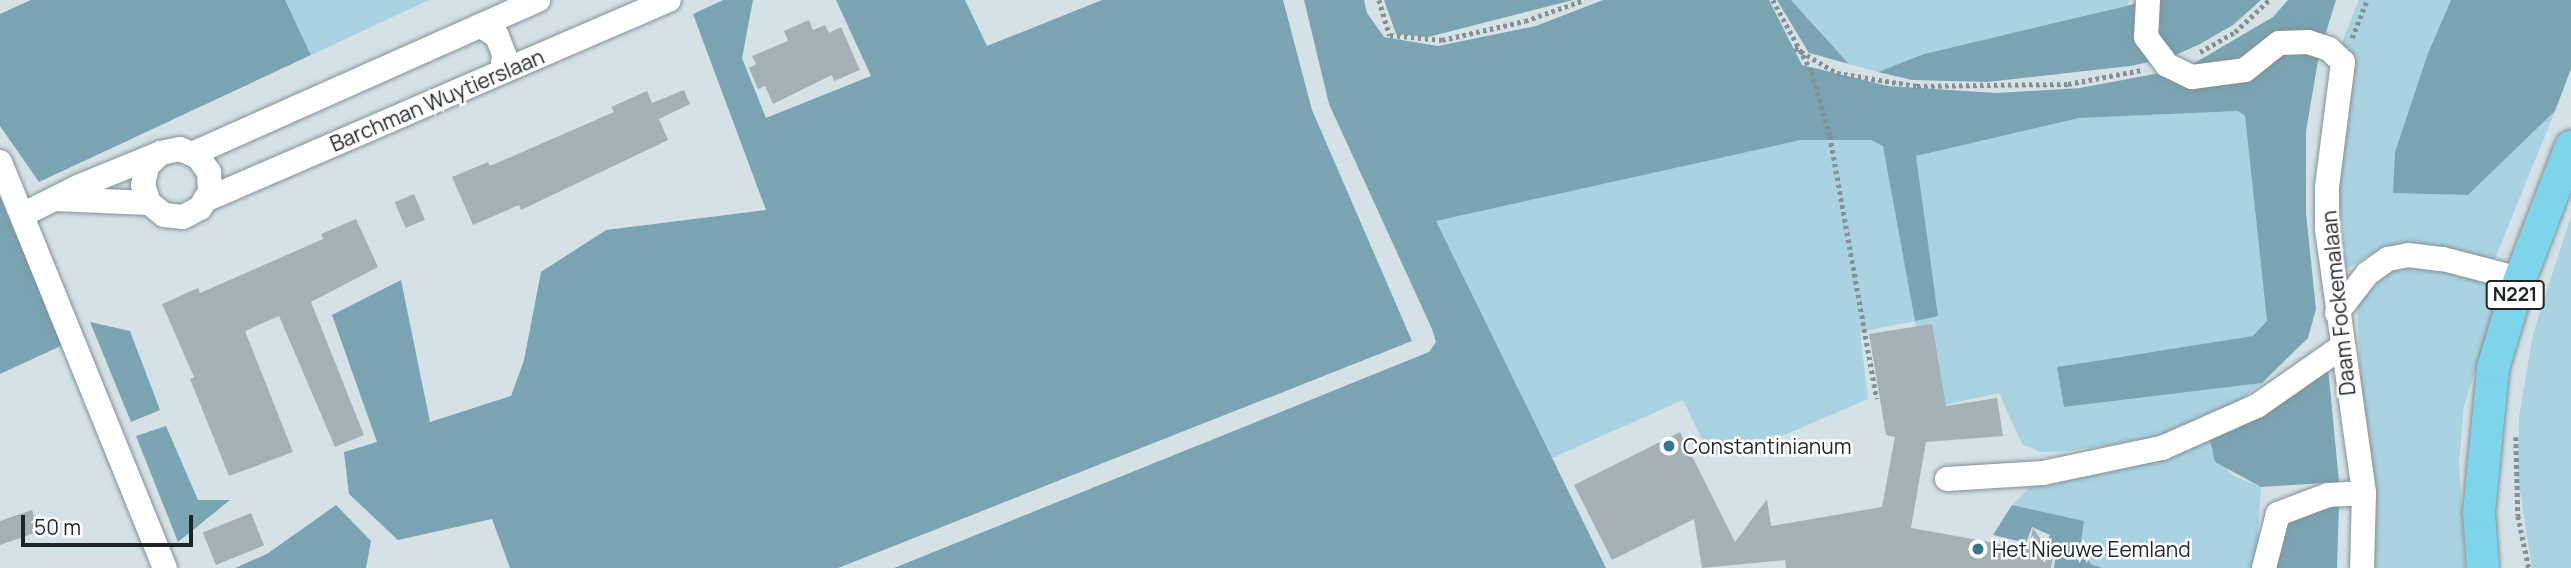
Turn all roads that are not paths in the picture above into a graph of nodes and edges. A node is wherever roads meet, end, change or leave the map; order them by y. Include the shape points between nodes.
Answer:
1 (538, 0) edge
2 (669, 0) edge
3 (2148, 0) edge
4 (481, 26) junction
5 (502, 72) junction
6 (2571, 146) edge
7 (161, 153) junction
8 (192, 154) junction
9 (0, 162) edge
10 (55, 199) junction
11 (205, 200) junction
12 (149, 203) junction
13 (22, 215) junction
14 (2520, 279) junction
15 (2337, 313) junction
16 (2340, 348) junction
17 (2483, 449) junction
18 (1947, 479) dead end
19 (2364, 494) junction
20 (165, 568) edge
21 (2264, 568) edge
22 (2361, 568) edge
23 (2483, 568) edge
24 (2504, 568) edge

1 - 4 street, Barchman Wuytierslaan
2 - 5 street, Barchman Wuytierslaan
3 - 15 street, Daam Fockemalaan via 2146,37 2168,65 2192,77 2245,70 2279,43 2308,42 2329,49 2343,62 2327,187 2326,229
4 - 5 street via 497,36 504,54
4 - 8 street, Barchman Wuytierslaan
5 - 11 street, Barchman Wuytierslaan
6 - 14 main road, N221
7 - 8 street, Barchman Wuytierslaan via 180,149
7 - 10 street, Barchman Wuytierslaan
7 - 12 street via 147,166 142,185
8 - 11 street via 209,172 210,192
9 - 13 street
10 - 12 street, Barchman Wuytierslaan
10 - 13 street, Barchman Wuytierslaan
11 - 12 street, Barchman Wuytierslaan via 183,217 164,215
13 - 20 street
14 - 15 street via 2408,255 2388,259 2367,274
14 - 17 main road, N221 via 2493,368
15 - 16 street, Daam Fockemalaan
16 - 18 street via 2257,406 2162,448 2043,473
16 - 19 street, Daam Fockemalaan
17 - 23 main road, N221 via 2479,531
17 - 24 main road, N221
19 - 21 street via 2329,495 2278,514
19 - 22 street, Daam Fockemalaan

